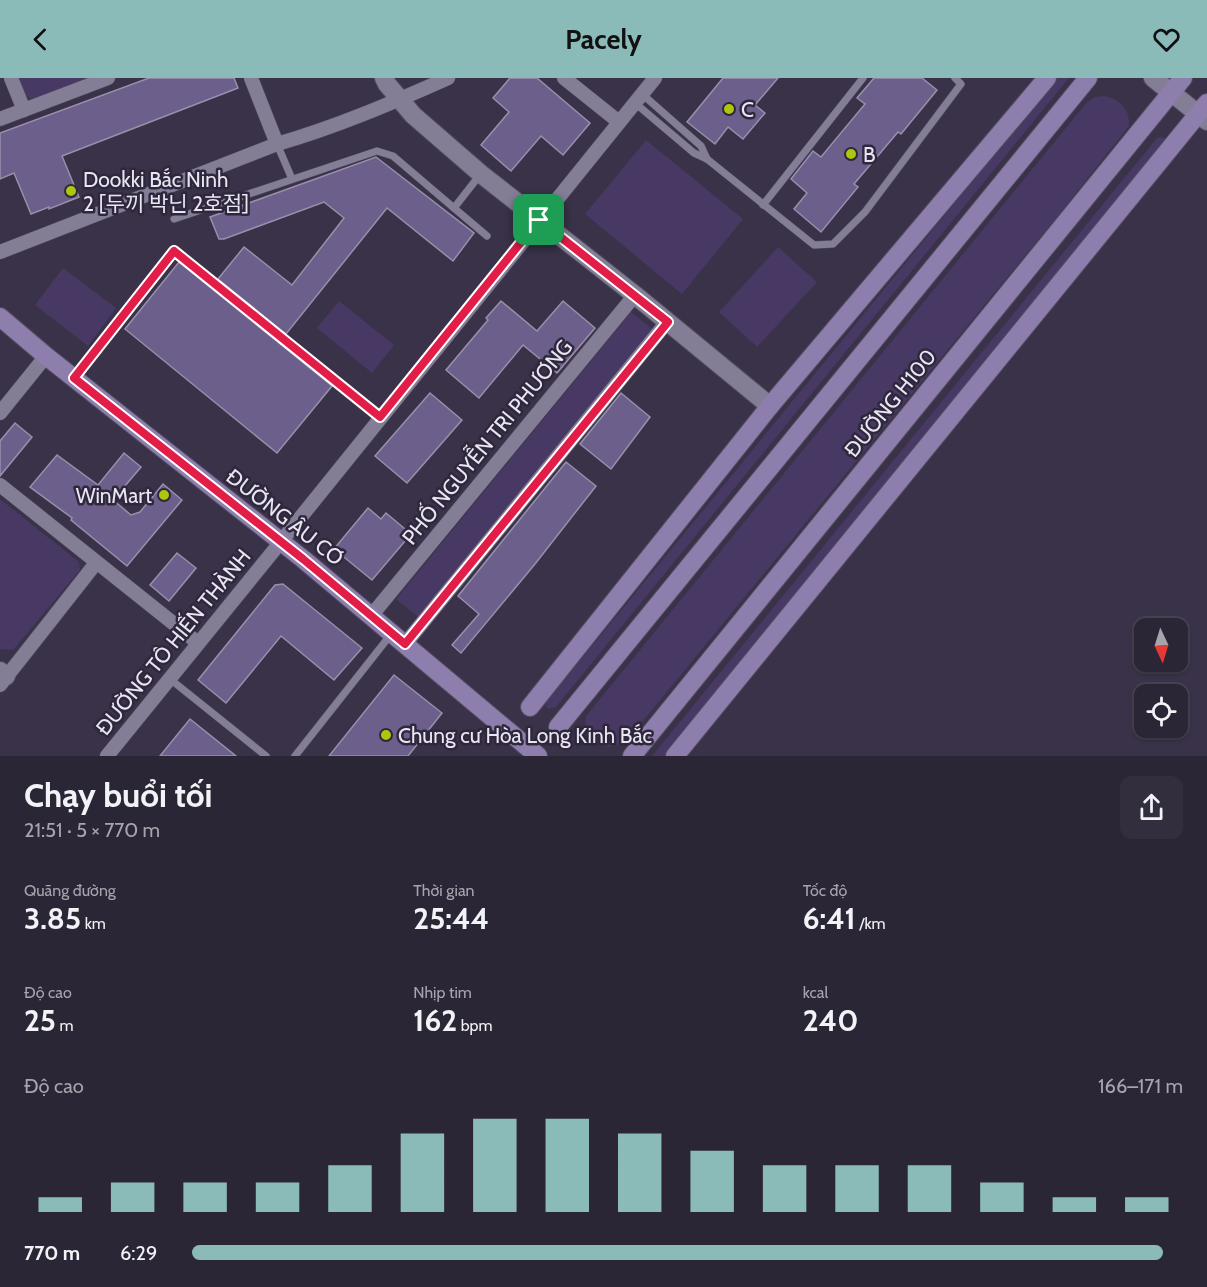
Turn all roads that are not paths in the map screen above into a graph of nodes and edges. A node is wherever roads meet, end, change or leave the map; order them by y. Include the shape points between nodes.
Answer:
1 (11, 78) edge
2 (108, 78) edge
3 (251, 78) edge
4 (384, 78) edge
5 (448, 78) edge
6 (564, 78) edge
7 (655, 78) edge
8 (863, 78) edge
9 (955, 78) edge
10 (1047, 78) edge
11 (1088, 78) edge
12 (1153, 78) edge
13 (1183, 78) edge
14 (964, 81) edge
15 (1171, 93) junction
16 (399, 99) junction
17 (638, 99) junction
18 (24, 110) junction
19 (1204, 113) edge
20 (0, 119) edge
21 (619, 122) junction
22 (277, 144) junction
23 (707, 159) junction
24 (481, 174) junction
25 (292, 179) junction
26 (763, 205) junction
27 (454, 208) junction
28 (174, 219) dead end
29 (539, 220) junction
30 (487, 236) dead end
31 (0, 252) edge
32 (635, 296) junction
33 (0, 317) edge
34 (668, 322) junction
35 (46, 356) junction
36 (74, 378) junction
37 (770, 406) junction
38 (0, 413) edge
39 (380, 417) junction
40 (0, 485) edge
41 (281, 542) junction
42 (96, 563) junction
43 (371, 616) junction
44 (398, 639) junction
45 (198, 643) junction
46 (2, 677) edge
47 (170, 679) junction
48 (530, 707) dead end
49 (558, 727) dead end
50 (107, 756) edge
51 (267, 756) edge
52 (295, 756) edge
53 (538, 756) edge
54 (632, 756) edge
55 (675, 756) edge

1 - 18 street
2 - 18 street
3 - 22 street
4 - 16 street
5 - 16 street
6 - 21 street
7 - 17 street, ĐƯỜNG TÔ HIẾN THÀNH
8 - 26 lane
9 - 14 lane
10 - 37 main road
11 - 49 main road
12 - 15 street
13 - 15 main road, ĐƯỜNG H100
14 - 26 lane via 865,212 833,244 814,245
15 - 19 street
15 - 54 main road, ĐƯỜNG H100
16 - 22 street
16 - 24 street
17 - 21 street, ĐƯỜNG TÔ HIẾN THÀNH
17 - 23 lane via 694,153
17 - 23 lane via 701,146
18 - 20 street
19 - 55 main road
21 - 29 street, ĐƯỜNG TÔ HIẾN THÀNH
22 - 25 lane
22 - 31 street
23 - 26 lane
24 - 27 lane
24 - 29 street
25 - 27 lane via 377,151 386,152
25 - 28 lane
27 - 30 lane
29 - 32 street
29 - 39 street, ĐƯỜNG TÔ HIẾN THÀNH
32 - 34 street
32 - 43 street, PHỐ NGUYỄN TRI PHƯƠNG
33 - 35 main road, ĐƯỜNG ÂU CƠ
34 - 37 street
34 - 44 street
35 - 36 main road, ĐƯỜNG ÂU CƠ
35 - 38 street
36 - 39 lane via 174,251
36 - 41 main road, ĐƯỜNG ÂU CƠ
37 - 48 main road
39 - 41 street, ĐƯỜNG TÔ HIẾN THÀNH
40 - 42 street
41 - 43 main road, ĐƯỜNG ÂU CƠ
41 - 45 street, ĐƯỜNG TÔ HIẾN THÀNH
42 - 45 street
42 - 46 street
43 - 44 main road, ĐƯỜNG ÂU CƠ
44 - 52 lane
44 - 53 main road, ĐƯỜNG ÂU CƠ
45 - 47 street, ĐƯỜNG TÔ HIẾN THÀNH
47 - 50 street, ĐƯỜNG TÔ HIẾN THÀNH
47 - 51 lane

